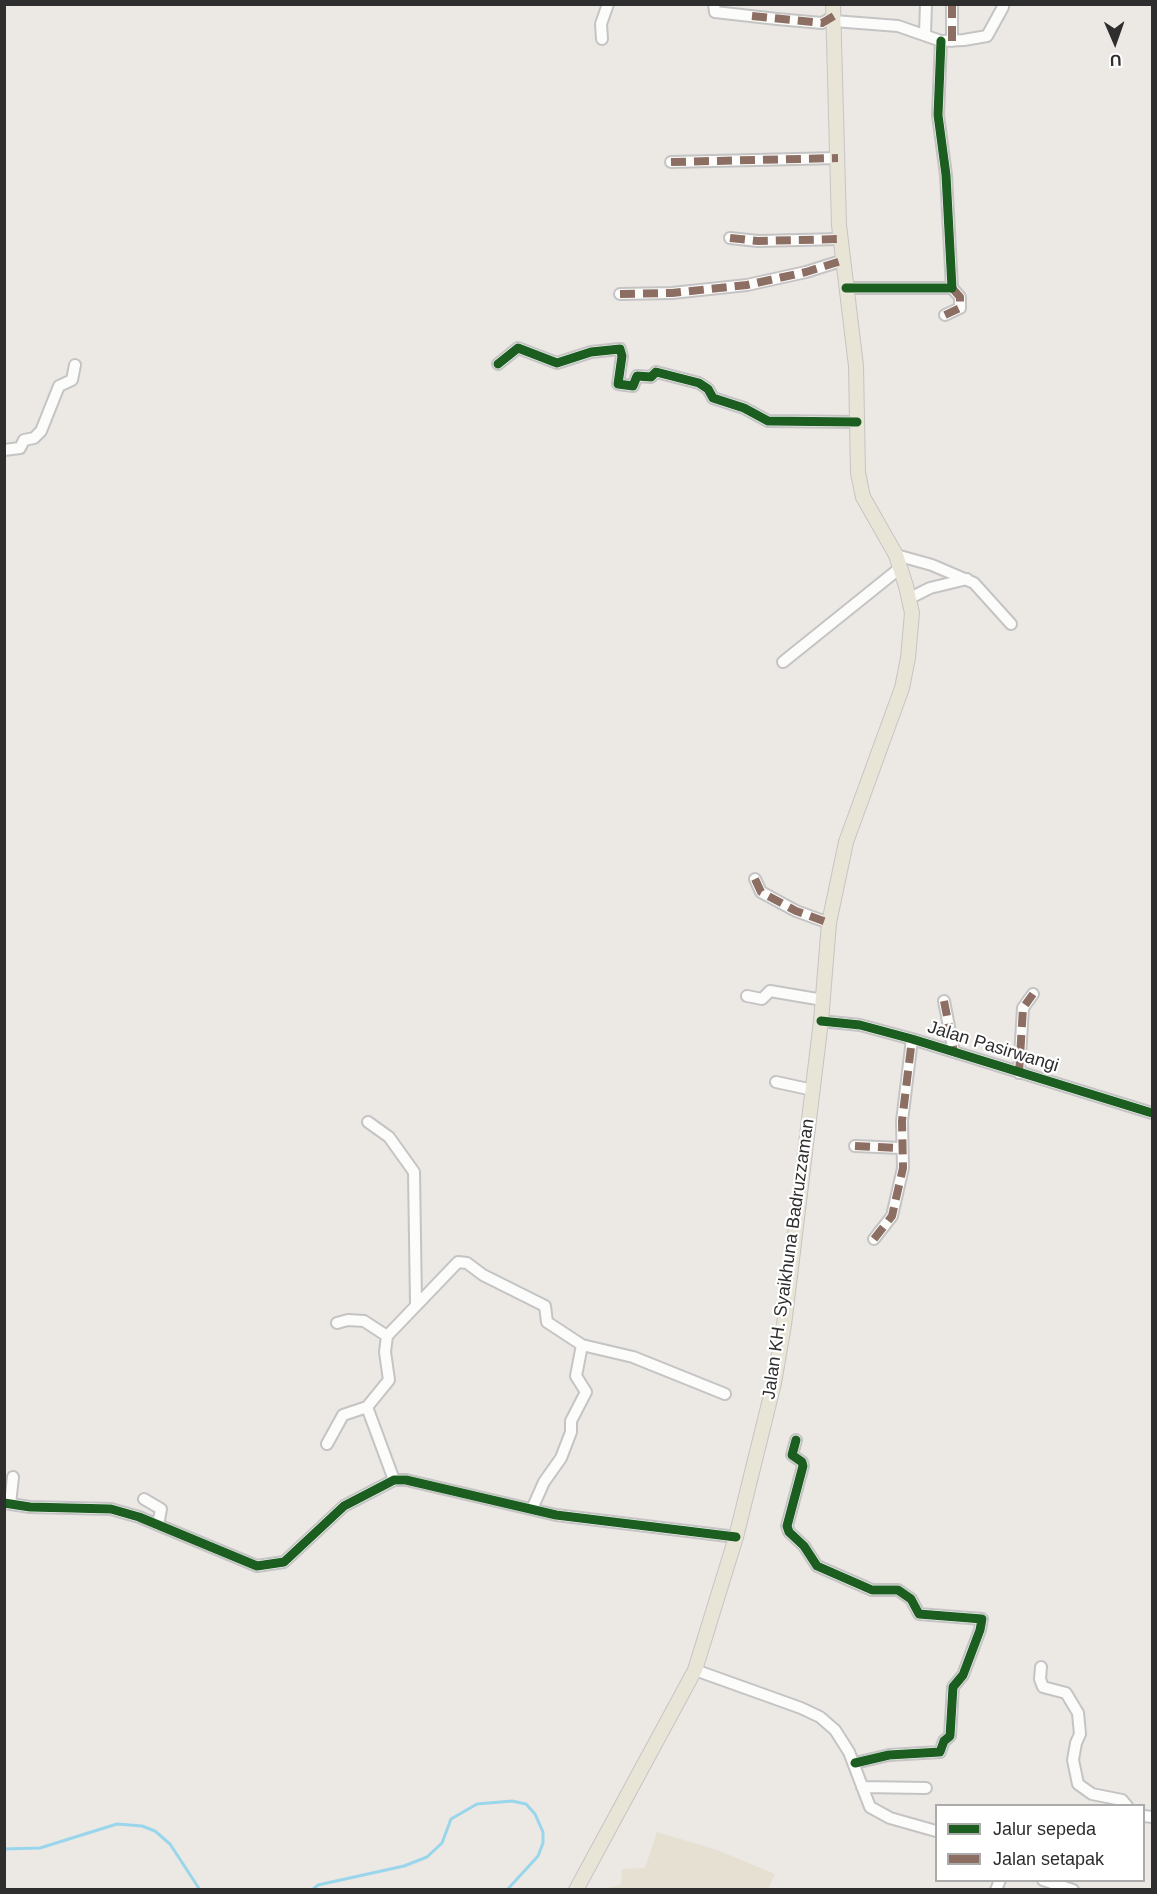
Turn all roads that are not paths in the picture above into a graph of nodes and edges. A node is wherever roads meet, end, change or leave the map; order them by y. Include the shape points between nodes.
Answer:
1 (608, 4) edge
2 (714, 4) edge
3 (926, 4) edge
4 (952, 4) edge
5 (1003, 7) dead end
6 (834, 14) edge
7 (925, 34) junction
8 (602, 39) dead end
9 (947, 41) junction
10 (838, 158) junction
11 (671, 162) dead end
12 (730, 238) dead end
13 (840, 239) junction
14 (841, 261) junction
15 (846, 288) junction
16 (952, 288) junction
17 (620, 294) dead end
18 (945, 315) dead end
19 (498, 364) dead end
20 (75, 365) dead end
21 (857, 422) junction
22 (4, 450) edge
23 (898, 562) junction
24 (967, 579) junction
25 (910, 598) junction
26 (1011, 624) dead end
27 (783, 662) dead end
28 (755, 879) dead end
29 (829, 923) junction
30 (1034, 993) dead end
31 (747, 996) dead end
32 (823, 1000) junction
33 (944, 1001) dead end
34 (821, 1021) junction
35 (912, 1039) junction
36 (954, 1052) junction
37 (1018, 1073) junction
38 (776, 1082) dead end
39 (813, 1090) junction
40 (1152, 1113) edge
41 (368, 1122) dead end
42 (855, 1146) dead end
43 (901, 1148) junction
44 (874, 1239) dead end
45 (416, 1305) junction
46 (337, 1323) dead end
47 (387, 1336) junction
48 (582, 1345) junction
49 (725, 1394) dead end
50 (367, 1407) junction
51 (796, 1440) dead end
52 (327, 1444) dead end
53 (13, 1477) dead end
54 (394, 1480) junction
55 (144, 1499) dead end
56 (7, 1503) edge
57 (532, 1509) junction
58 (158, 1525) junction
59 (736, 1537) junction
60 (1041, 1666) dead end
61 (696, 1670) junction
62 (855, 1763) junction
63 (862, 1787) junction
64 (926, 1788) dead end
65 (1125, 1804) edge
66 (935, 1831) edge
67 (1047, 1882) edge
68 (576, 1890) edge
69 (1075, 1890) edge

1 - 8 street
2 - 6 street via 715,12 822,23
3 - 7 street
4 - 9 street
5 - 9 street via 986,37
6 - 7 street
6 - 10 main road, Jalan KH. Syaikhuna Badruzzaman
7 - 9 street
9 - 16 street via 938,110
10 - 11 street
10 - 13 main road, Jalan KH. Syaikhuna Badruzzaman
12 - 13 street
13 - 14 main road, Jalan KH. Syaikhuna Badruzzaman
14 - 15 main road, Jalan KH. Syaikhuna Badruzzaman
14 - 17 street via 747,285
15 - 16 street
15 - 21 main road, Jalan KH. Syaikhuna Badruzzaman via 856,366
16 - 18 street via 960,297 960,308
19 - 21 street via 518,348 557,363 591,352 620,349 618,384 633,386 637,375 651,377 656,372 699,383 713,398 768,421
20 - 22 street via 72,380 59,386 41,431 24,440 20,448
21 - 23 main road, Jalan KH. Syaikhuna Badruzzaman via 859,486
23 - 24 street via 932,565
23 - 25 main road, Jalan KH. Syaikhuna Badruzzaman
23 - 27 street
24 - 25 street via 930,588
24 - 26 street
25 - 29 main road, Jalan KH. Syaikhuna Badruzzaman via 905,675 846,842
28 - 29 street via 761,892
29 - 32 main road, Jalan KH. Syaikhuna Badruzzaman
30 - 37 street via 1023,1008
31 - 32 street via 762,999 770,991
32 - 34 main road, Jalan KH. Syaikhuna Badruzzaman
33 - 36 street
34 - 35 street, Jalan Pasirwangi
34 - 39 main road, Jalan KH. Syaikhuna Badruzzaman
35 - 36 street, Jalan Pasirwangi
35 - 43 street
36 - 37 street, Jalan Pasirwangi
37 - 40 street, Jalan Pasirwangi
38 - 39 street
39 - 59 main road, Jalan KH. Syaikhuna Badruzzaman via 774,1383
41 - 45 street via 388,1137 414,1172
42 - 43 street
43 - 44 street via 903,1168 894,1211
45 - 47 street
45 - 48 street via 454,1263 465,1262 545,1306 547,1322
46 - 47 street via 364,1321
47 - 50 street via 389,1380
48 - 49 street via 633,1357
48 - 57 street via 576,1376 586,1392 571,1421 572,1431 561,1458
50 - 52 street via 343,1415
50 - 54 street
51 - 62 street via 792,1455 803,1466 787,1526 817,1566 872,1590 898,1590 911,1599 919,1614 982,1618 963,1674 953,1687 950,1736 940,1752 889,1755
53 - 56 street
54 - 57 street
54 - 58 street via 344,1506 284,1562 266,1566 247,1563
55 - 58 street via 161,1509
56 - 58 street via 107,1508
57 - 59 street via 611,1523
59 - 61 main road, Jalan KH. Syaikhuna Badruzzaman
60 - 65 street via 1043,1687 1066,1693 1078,1713 1080,1734 1073,1760 1078,1784 1094,1795
61 - 62 street via 820,1717 835,1730
61 - 68 main road, Jalan KH. Syaikhuna Badruzzaman
62 - 63 street
63 - 64 street
63 - 66 street via 866,1800 876,1811
67 - 69 street

